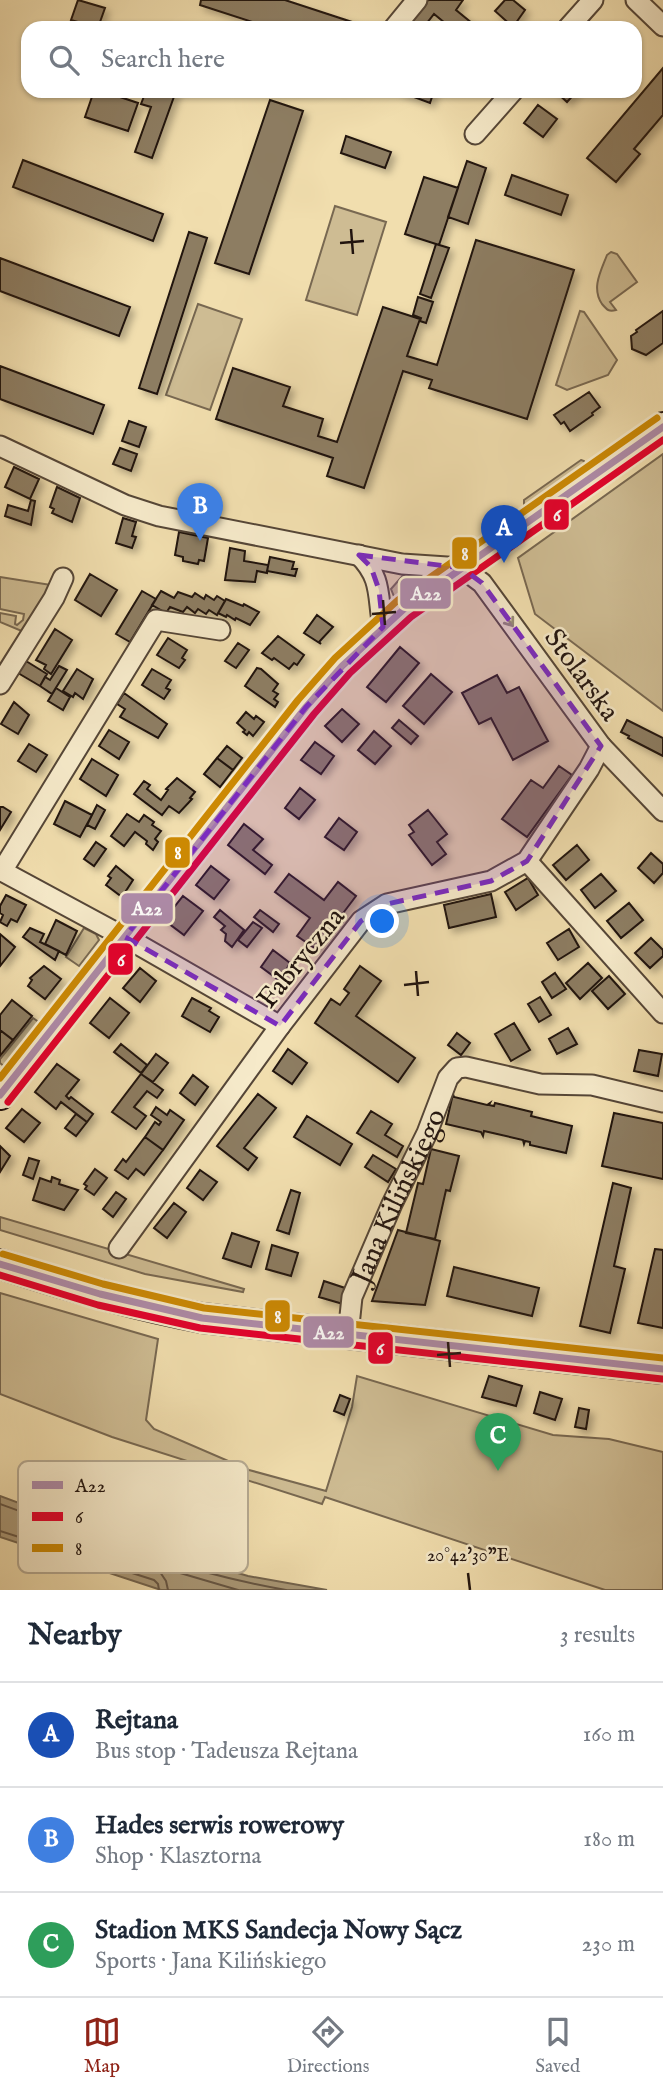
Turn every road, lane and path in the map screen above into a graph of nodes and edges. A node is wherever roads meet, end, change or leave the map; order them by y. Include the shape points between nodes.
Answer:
1 (417, 0) edge
2 (593, 0) edge
3 (636, 0) edge
4 (400, 21) edge
5 (574, 21) edge
6 (663, 26) edge
7 (507, 98) edge
8 (475, 134) dead end
9 (663, 427) edge
10 (0, 446) edge
11 (359, 555) junction
12 (462, 568) junction
13 (63, 578) dead end
14 (383, 627) junction
15 (220, 630) dead end
16 (0, 684) edge
17 (601, 746) junction
18 (663, 811) edge
19 (527, 861) junction
20 (1, 871) edge
21 (125, 937) junction
22 (663, 1013) edge
23 (280, 1026) junction
24 (0, 1095) edge
25 (663, 1102) edge
26 (119, 1248) dead end
27 (0, 1264) edge
28 (348, 1335) junction
29 (663, 1369) edge

1 - 4 street
2 - 5 street
3 - 6 street
7 - 8 street
9 - 12 street
10 - 11 street via 125,505 159,516
11 - 12 street via 402,564
11 - 14 street via 371,567 379,590
12 - 14 street
12 -> 17 street, Stolarska via 482,583
13 - 16 street
14 - 21 street via 306,707
15 - 20 street via 156,620
17 - 18 street, Stolarska
17 - 19 street, Fabryczna
19 - 22 street
19 - 23 street, Fabryczna via 491,881 387,904 361,922
20 - 21 street
21 - 23 street
21 - 24 street
23 - 26 street, Fabryczna
25 - 28 street, Jana Kilińskiego via 592,1085 540,1084 457,1068 448,1078 352,1297
27 - 28 street via 158,1310
28 - 29 street

